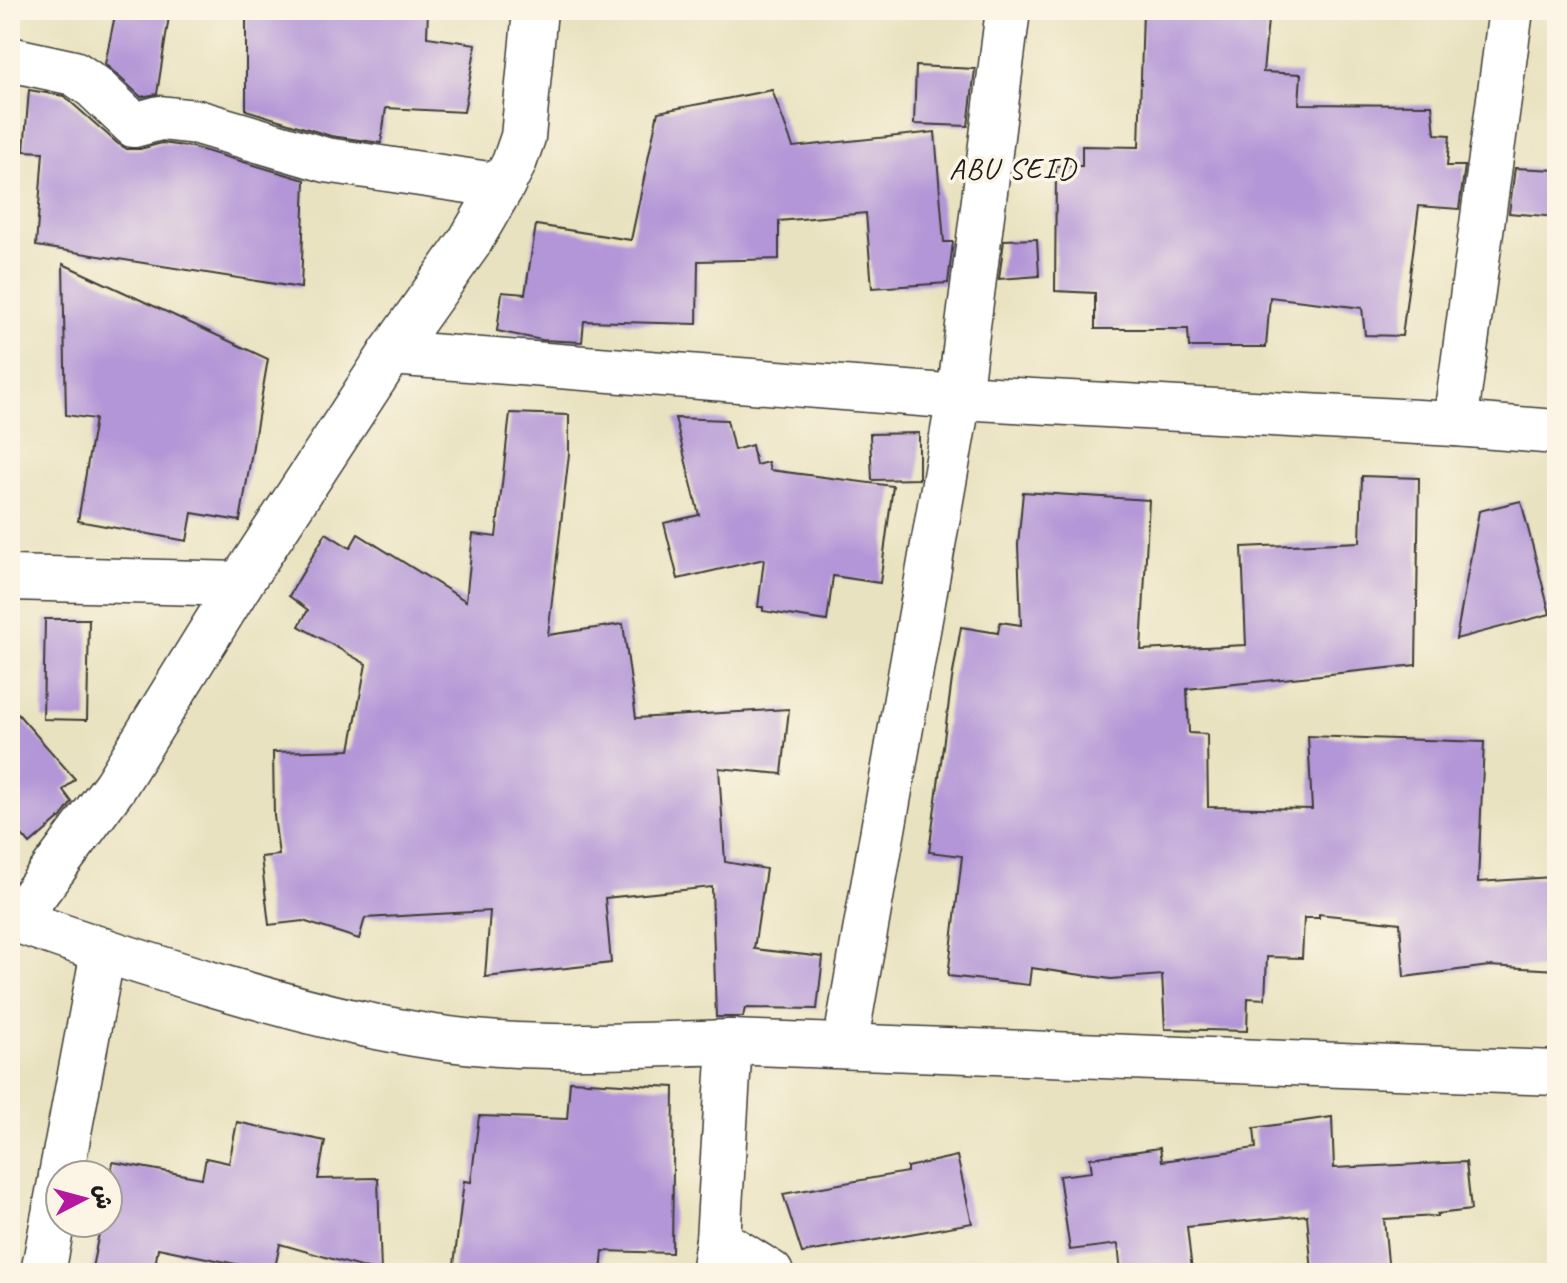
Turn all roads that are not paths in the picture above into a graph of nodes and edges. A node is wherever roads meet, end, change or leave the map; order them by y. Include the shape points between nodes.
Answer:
1 (535, 10) edge
2 (1008, 10) edge
3 (1511, 10) edge
4 (10, 59) edge
5 (502, 186) junction
6 (391, 353) junction
7 (959, 397) junction
8 (1455, 424) junction
9 (1557, 432) edge
10 (10, 578) edge
11 (240, 584) junction
12 (13, 921) edge
13 (103, 952) junction
14 (730, 1042) junction
15 (845, 1046) junction
16 (1557, 1073) edge
17 (64, 1159) edge
18 (49, 1239) edge
19 (716, 1257) edge
20 (43, 1273) edge
21 (771, 1273) edge

1 - 5 street via 523,137
2 - 7 street
3 - 8 street
4 - 5 street via 74,73 134,125 160,118 197,122 326,160
5 - 6 street via 469,243
6 - 7 street
6 - 11 street
7 - 8 street
7 - 15 street
8 - 9 street
10 - 11 street
11 - 12 street via 115,786
12 - 13 street
13 - 14 street via 300,1010 422,1035 498,1044
13 - 17 street
14 - 15 street
14 - 19 street
15 - 16 street
18 - 20 street
19 - 21 street

